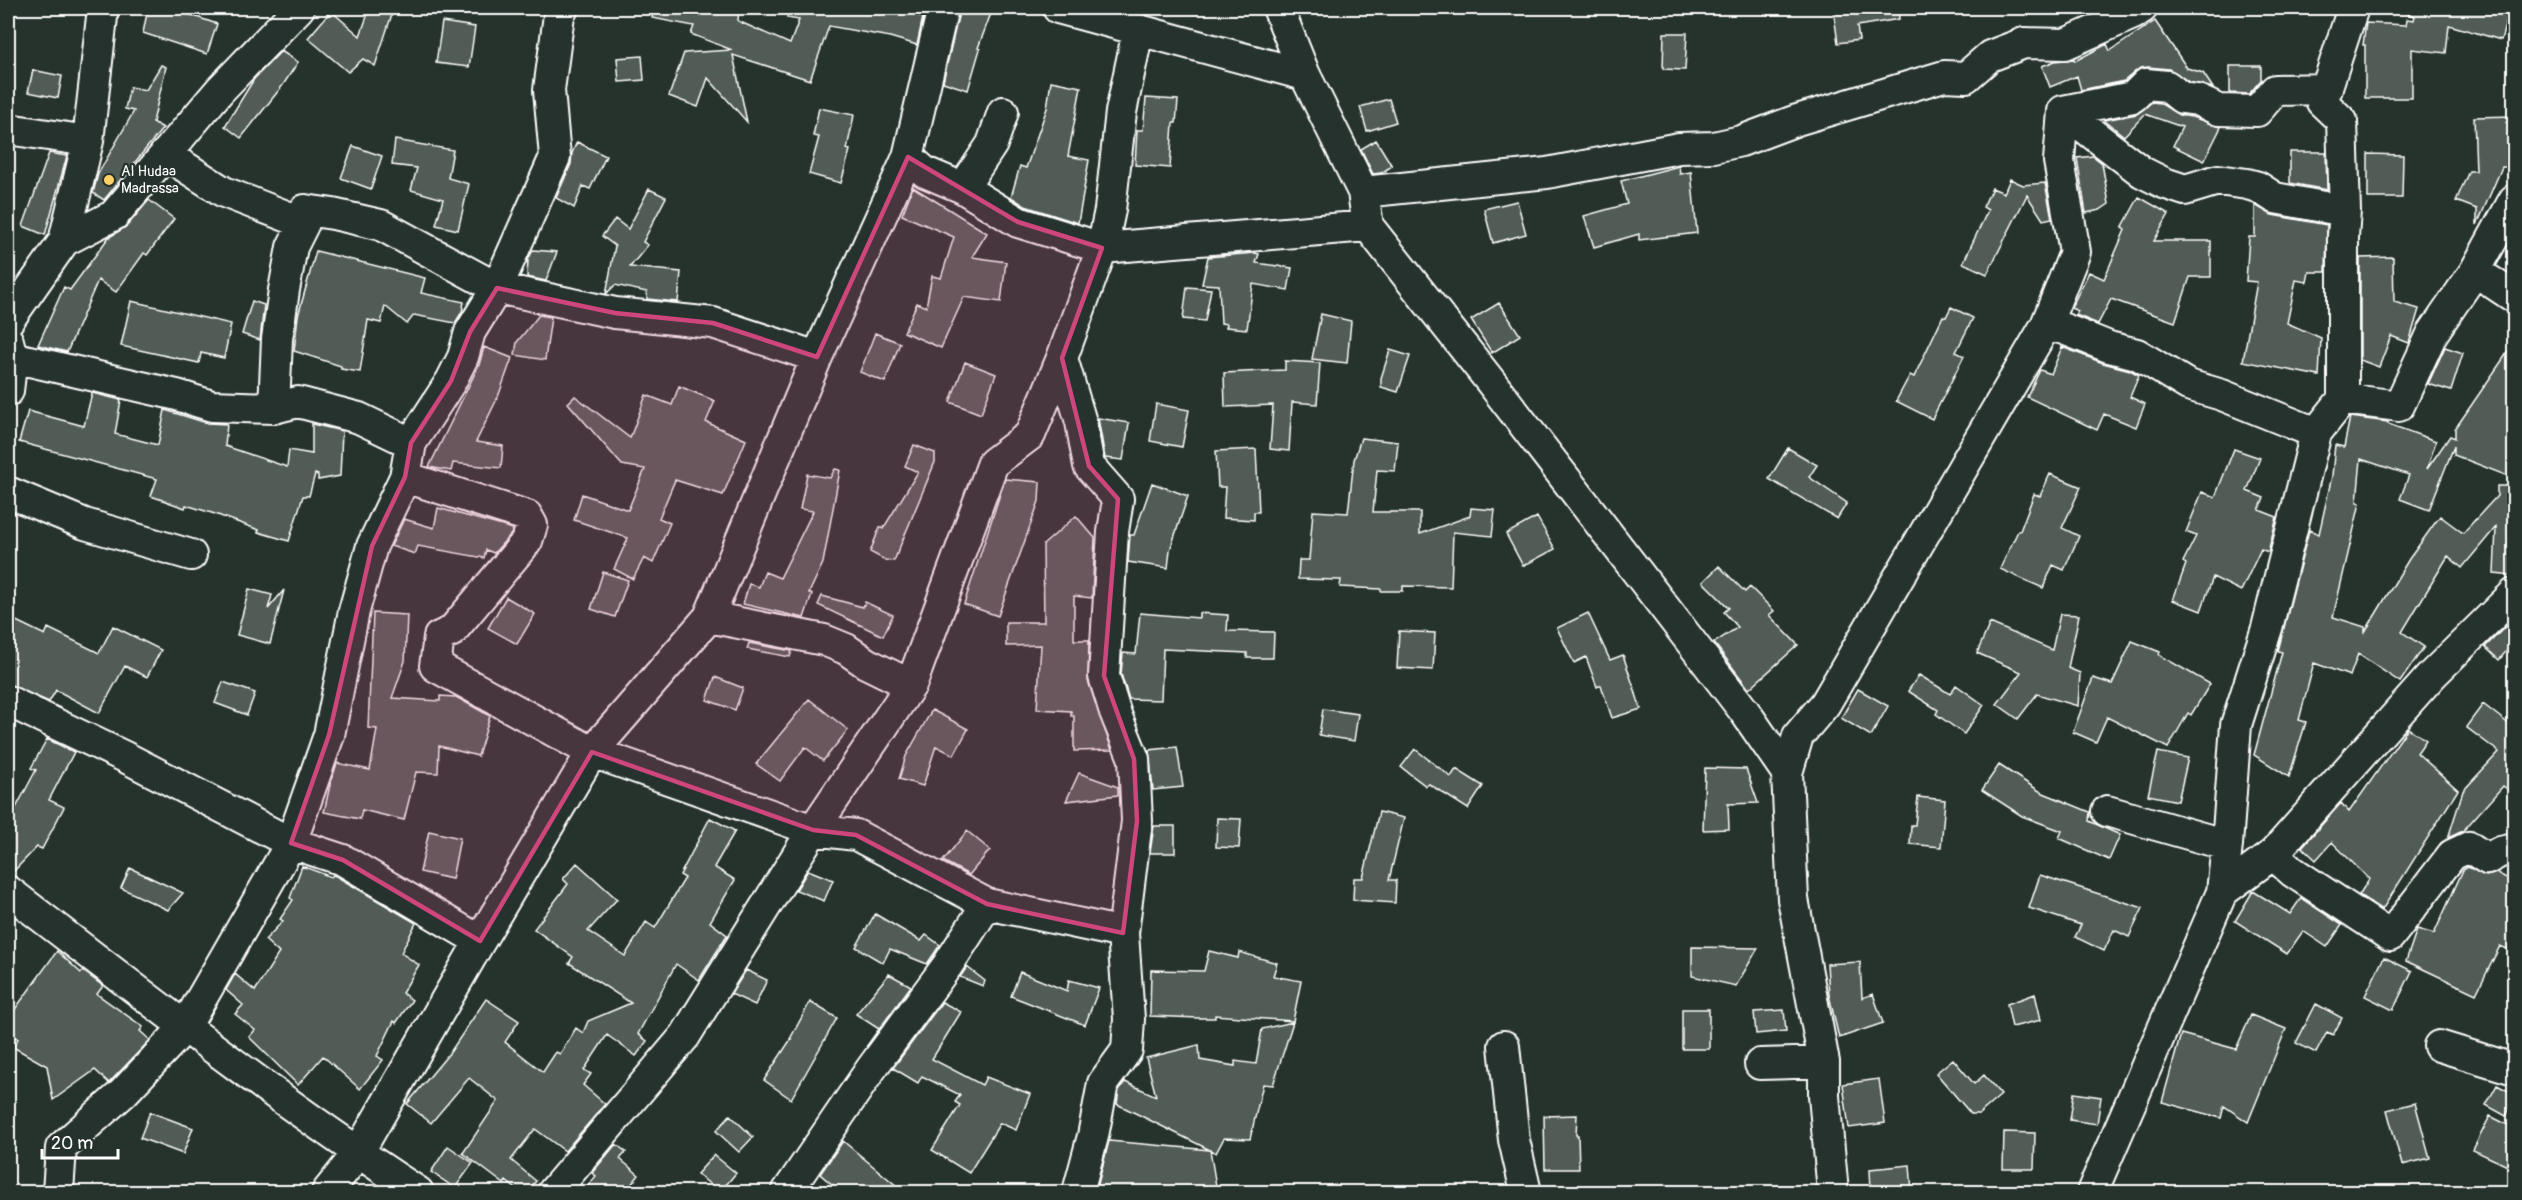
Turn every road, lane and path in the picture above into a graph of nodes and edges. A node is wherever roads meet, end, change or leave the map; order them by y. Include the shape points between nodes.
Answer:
1 (103, 8) edge
2 (299, 8) edge
3 (563, 8) edge
4 (943, 8) edge
5 (1058, 8) edge
6 (1278, 8) edge
7 (2142, 8) edge
8 (2353, 8) edge
9 (1138, 31) junction
10 (1305, 75) junction
11 (2326, 89) junction
12 (2063, 111) junction
13 (1003, 112) dead end
14 (8, 129) edge
15 (88, 141) junction
16 (165, 154) junction
17 (908, 158) junction
18 (963, 188) junction
19 (1363, 192) junction
20 (2514, 200) edge
21 (2345, 212) junction
22 (304, 223) junction
23 (1368, 226) junction
24 (64, 242) junction
25 (1102, 248) junction
26 (2475, 271) junction
27 (497, 288) junction
28 (2514, 297) edge
29 (8, 321) edge
30 (2046, 325) junction
31 (10, 349) edge
32 (817, 357) junction
33 (1062, 358) junction
34 (8, 391) edge
35 (2343, 399) junction
36 (274, 408) junction
37 (2316, 433) junction
38 (411, 443) junction
39 (405, 477) junction
40 (8, 492) edge
41 (191, 555) dead end
42 (2514, 594) edge
43 (709, 617) junction
44 (911, 685) junction
45 (8, 701) edge
46 (592, 752) junction
47 (1787, 773) junction
48 (2107, 811) dead end
49 (813, 830) junction
50 (291, 843) junction
51 (2228, 845) junction
52 (2514, 849) edge
53 (2273, 854) junction
54 (8, 891) edge
55 (2222, 892) junction
56 (987, 904) junction
57 (1123, 933) junction
58 (480, 941) junction
59 (185, 1027) junction
60 (1504, 1046) dead end
61 (2439, 1046) dead end
62 (1824, 1062) junction
63 (1760, 1064) dead end
64 (2514, 1069) edge
65 (358, 1153) junction
66 (58, 1192) edge
67 (327, 1192) edge
68 (418, 1192) edge
69 (553, 1192) edge
70 (787, 1192) edge
71 (1078, 1192) edge
72 (1526, 1192) edge
73 (1833, 1192) edge
74 (2092, 1192) edge

1 - 15 street
2 - 16 street
3 - 27 street via 549,90 555,157
4 - 17 street
5 - 9 street
6 - 10 street
7 - 19 street via 2065,44 2024,43 1990,56 1966,77 1944,76 1741,141 1679,148 1547,173
8 - 11 street
9 - 10 street
9 - 25 street via 1121,112
10 - 19 street
11 - 12 street via 2275,90 2257,111 2219,110 2182,98 2166,86 2146,84 2133,97
11 - 21 street via 2322,102 2342,121
12 - 21 street via 2142,172 2164,183 2185,190 2218,180 2247,184 2275,198
12 - 30 street via 2059,161 2075,252
13 - 18 street via 992,144
14 - 15 street
15 - 24 street
16 - 22 street via 224,192
16 - 24 street via 114,215
17 - 18 street via 925,172
17 - 32 street
18 - 25 street via 1018,222
19 - 23 street
20 - 26 street
21 - 35 street
22 - 27 street via 305,210 381,225
22 - 36 street via 292,247 276,339
23 - 25 street
23 - 47 street via 1738,703
24 - 29 street
25 - 33 street
26 - 28 street
26 - 35 street via 2432,334 2398,406
27 - 32 street via 615,313 713,323
27 - 38 street via 470,332 451,381
30 - 37 street via 2137,354 2188,385
30 - 47 street via 1825,704 1798,736
31 - 34 street
31 - 36 street via 212,406
32 - 43 street
33 - 44 street via 1030,435 993,463
33 - 57 street via 1089,466 1118,499 1104,676 1134,759 1137,821
35 - 37 street
36 - 38 street via 298,402 359,418
37 - 51 street via 2267,628 2236,725
38 - 39 street
39 - 46 street via 527,516 532,525 527,542 452,631 439,637 435,666
39 - 50 street via 372,546 354,611 329,735
40 - 41 street via 85,524
42 - 53 street via 2432,675
43 - 44 street via 824,640
43 - 46 street
44 - 49 street
45 - 50 street
46 - 49 street
46 - 58 street
47 - 62 street via 1793,899
48 - 51 street
49 - 56 street via 856,835
49 - 69 street via 685,1036
50 - 58 street via 343,860
50 - 59 street
51 - 55 street
52 - 53 street via 2487,859 2469,847 2452,855 2390,936 2293,872
53 - 55 street
54 - 59 street
55 - 74 street
56 - 57 street
56 - 70 street
57 - 71 street via 1129,1019 1127,1050 1102,1083
58 - 65 street
59 - 65 street
59 - 66 street via 123,1094 62,1148
60 - 72 street via 1514,1140
61 - 64 street
62 - 63 street
62 - 73 street
65 - 67 street
65 - 68 street

